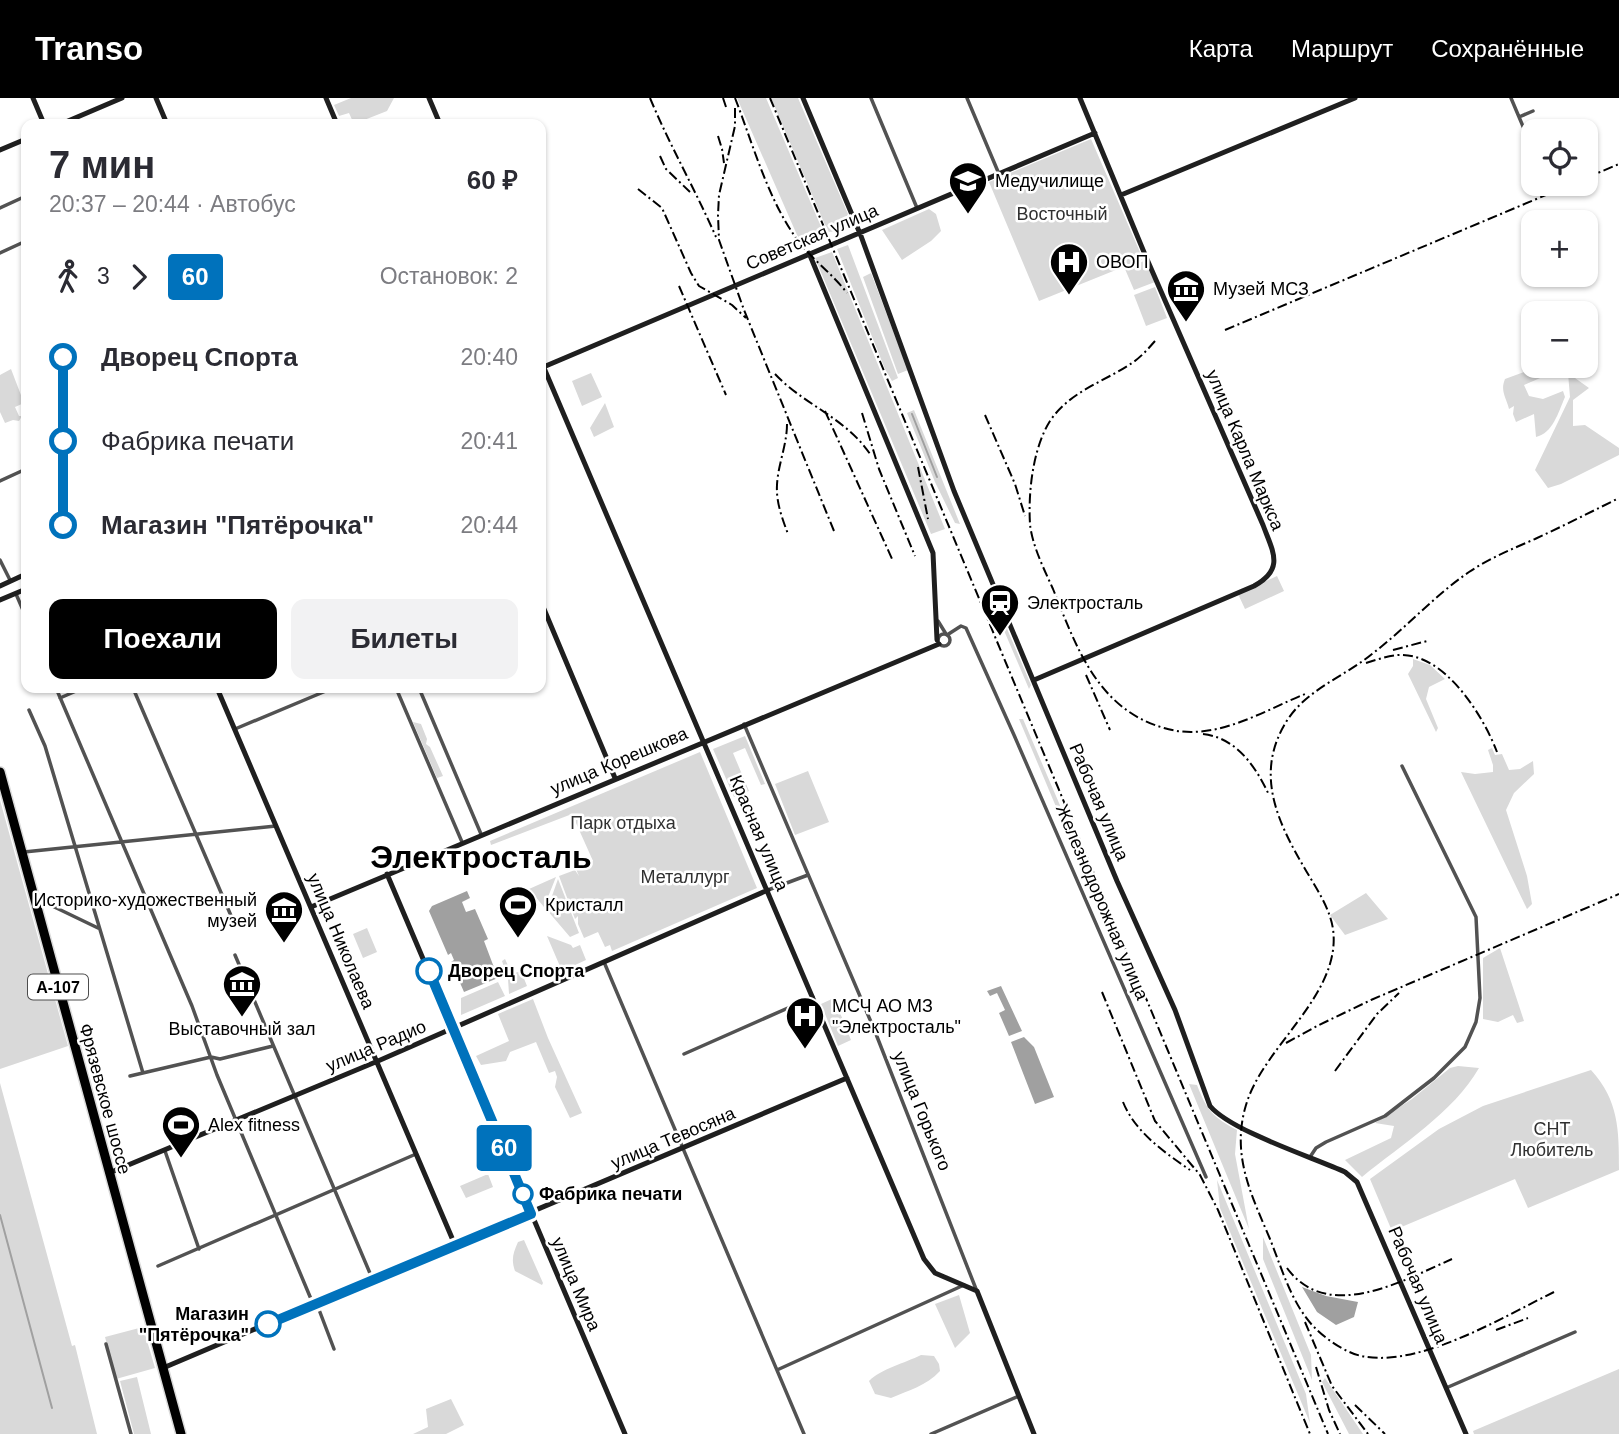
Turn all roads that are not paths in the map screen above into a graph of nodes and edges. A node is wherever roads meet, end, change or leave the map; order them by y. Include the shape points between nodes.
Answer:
1 (33, 98) edge
2 (122, 98) edge
3 (156, 98) edge
4 (326, 98) edge
5 (429, 98) edge
6 (803, 98) edge
7 (870, 98) edge
8 (967, 98) edge
9 (1080, 98) edge
10 (1355, 98) edge
11 (1511, 98) edge
12 (1533, 111) dead end
13 (1519, 117) junction
14 (42, 119) edge
15 (73, 119) edge
16 (165, 119) edge
17 (335, 119) edge
18 (438, 119) edge
19 (1521, 122) edge
20 (1095, 133) junction
21 (21, 141) edge
22 (0, 150) edge
23 (999, 174) junction
24 (1121, 195) junction
25 (21, 198) edge
26 (0, 208) edge
27 (917, 208) junction
28 (859, 232) junction
29 (21, 243) edge
30 (0, 253) edge
31 (809, 253) junction
32 (546, 363) edge
33 (546, 374) edge
34 (21, 471) edge
35 (0, 481) edge
36 (0, 560) edge
37 (21, 576) edge
38 (10, 581) junction
39 (0, 586) edge
40 (21, 591) edge
41 (16, 593) junction
42 (0, 600) edge
43 (21, 605) edge
44 (546, 614) edge
45 (935, 616) junction
46 (946, 634) junction
47 (938, 642) junction
48 (1034, 680) junction
49 (58, 693) edge
50 (72, 693) edge
51 (135, 693) edge
52 (219, 693) edge
53 (321, 693) edge
54 (398, 693) edge
55 (421, 693) edge
56 (60, 698) junction
57 (29, 709) dead end
58 (744, 724) junction
59 (235, 729) junction
60 (704, 741) junction
61 (1402, 766) dead end
62 (0, 772) edge
63 (615, 778) junction
64 (276, 826) junction
65 (196, 834) junction
66 (481, 834) junction
67 (122, 840) junction
68 (462, 842) junction
69 (74, 846) junction
70 (21, 852) junction
71 (387, 874) junction
72 (808, 875) junction
73 (768, 890) junction
74 (44, 902) dead end
75 (311, 907) junction
76 (234, 925) dead end
77 (99, 929) junction
78 (235, 955) dead end
79 (604, 961) junction
80 (813, 997) junction
81 (453, 1028) junction
82 (273, 1046) junction
83 (684, 1054) dead end
84 (211, 1057) junction
85 (378, 1061) junction
86 (143, 1073) junction
87 (130, 1076) dead end
88 (847, 1079) junction
89 (294, 1096) junction
90 (237, 1120) junction
91 (685, 1149) junction
92 (165, 1151) junction
93 (416, 1153) junction
94 (1310, 1157) junction
95 (109, 1173) junction
96 (1206, 1177) dead end
97 (334, 1191) junction
98 (531, 1214) junction
99 (276, 1215) junction
100 (455, 1245) junction
101 (199, 1249) junction
102 (158, 1266) dead end
103 (372, 1279) junction
104 (964, 1285) junction
105 (977, 1291) junction
106 (314, 1302) junction
107 (1575, 1332) dead end
108 (106, 1344) dead end
109 (334, 1349) dead end
110 (162, 1368) junction
111 (778, 1370) junction
112 (1447, 1388) junction
113 (1019, 1396) junction
114 (131, 1434) edge
115 (181, 1434) edge
116 (625, 1434) edge
117 (804, 1434) edge
118 (930, 1434) edge
119 (1034, 1434) edge
120 (1466, 1434) edge

1 - 14 main road
2 - 15 main road
3 - 16 main road
4 - 17 main road
5 - 18 main road
6 - 28 main road, Рабочая улица
7 - 27 street
8 - 23 street
9 - 20 main road, улица Карла Маркса
10 - 24 main road
11 - 13 street
12 - 13 street
13 - 19 street
20 - 23 main road, Советская улица
20 - 24 main road, улица Карла Маркса
21 - 22 main road
23 - 27 main road, Советская улица
24 - 48 main road, улица Карла Маркса via 1275,562 1271,574 1254,586
25 - 26 street
27 - 28 main road, Советская улица
28 - 31 main road, Советская улица
28 - 48 main road, Рабочая улица via 954,491
29 - 30 street
31 - 32 main road, Советская улица
31 - 45 main road via 933,553
33 - 60 main road, Красная улица
34 - 35 street
36 - 38 street
37 - 38 main road
38 - 39 main road
40 - 41 main road
41 - 42 main road
41 - 43 street
44 - 63 main road
45 - 46 street
45 - 47 main road
46 - 47 street via 939,635
46 - 47 street via 948,644
46 - 96 street, Железнодорожная улица via 963,625 971,640
47 - 58 main road, улица Корешкова
48 - 94 main road, Рабочая улица via 1175,1010 1210,1106 1240,1127
49 - 56 street
50 - 56 street
51 - 65 street
52 - 59 main road, улица Николаева
53 - 59 street
54 - 68 street
55 - 66 street
56 - 67 street
57 - 69 street via 45,746
58 - 60 main road, улица Корешкова
58 - 72 street, улица Горького
59 - 64 main road, улица Николаева
60 - 63 main road, улица Корешкова
60 - 73 main road, Красная улица
61 - 94 street via 1476,917 1480,998 1476,1022 1465,1047 1434,1078 1385,1116 1326,1142
62 - 70 highway, Фрязевское шоссе / А-107
63 - 66 main road, улица Корешкова
64 - 65 street
64 - 75 main road, улица Николаева
65 - 67 street
65 - 76 street
66 - 68 main road, улица Корешкова
67 - 69 street
67 - 84 street
68 - 71 main road, улица Корешкова
69 - 70 street
69 - 77 street
70 - 95 highway, Фрязевское шоссе / А-107
71 - 75 main road, улица Корешкова
71 - 81 main road, улица Мира
72 - 73 street
72 - 105 street, улица Горького
73 - 79 main road, улица Радио
73 - 80 main road, Красная улица
74 - 77 street
75 - 85 main road, улица Николаева
77 - 86 street
78 - 82 street
79 - 81 main road, улица Радио
79 - 91 street
80 - 83 street
80 - 88 main road, Красная улица
81 - 85 main road, улица Радио
81 - 98 main road, улица Мира
82 - 84 street via 220,1059
82 - 89 street
84 - 86 street
84 - 90 street
85 - 89 main road, улица Радио
85 - 93 main road, улица Николаева
86 - 87 street
88 - 91 main road, улица Тевосяна
88 - 104 main road, Красная улица via 928,1266
89 - 90 main road, улица Радио
89 - 97 street
90 - 92 main road, улица Радио
90 - 99 street
91 - 98 main road, улица Тевосяна
91 - 111 street
92 - 95 main road, улица Радио
92 - 101 street
93 - 97 street
93 - 100 main road, улица Николаева
94 - 112 main road, Рабочая улица via 1357,1182
95 - 110 highway, Фрязевское шоссе / А-107
97 - 99 street
97 - 103 street
98 - 100 main road, улица Тевосяна
98 - 116 main road, улица Мира
99 - 101 street
99 - 106 street
100 - 103 main road, улица Тевосяна
101 - 102 street
103 - 106 main road, улица Тевосяна
104 - 105 main road, Красная улица
104 - 111 street
105 - 113 main road, улица Горького
106 - 109 street
106 - 110 main road, улица Тевосяна
107 - 112 street
108 - 114 street
110 - 115 highway, Фрязевское шоссе / А-107
111 - 117 street
112 - 120 main road, Рабочая улица
113 - 118 street
113 - 119 main road, улица Горького

